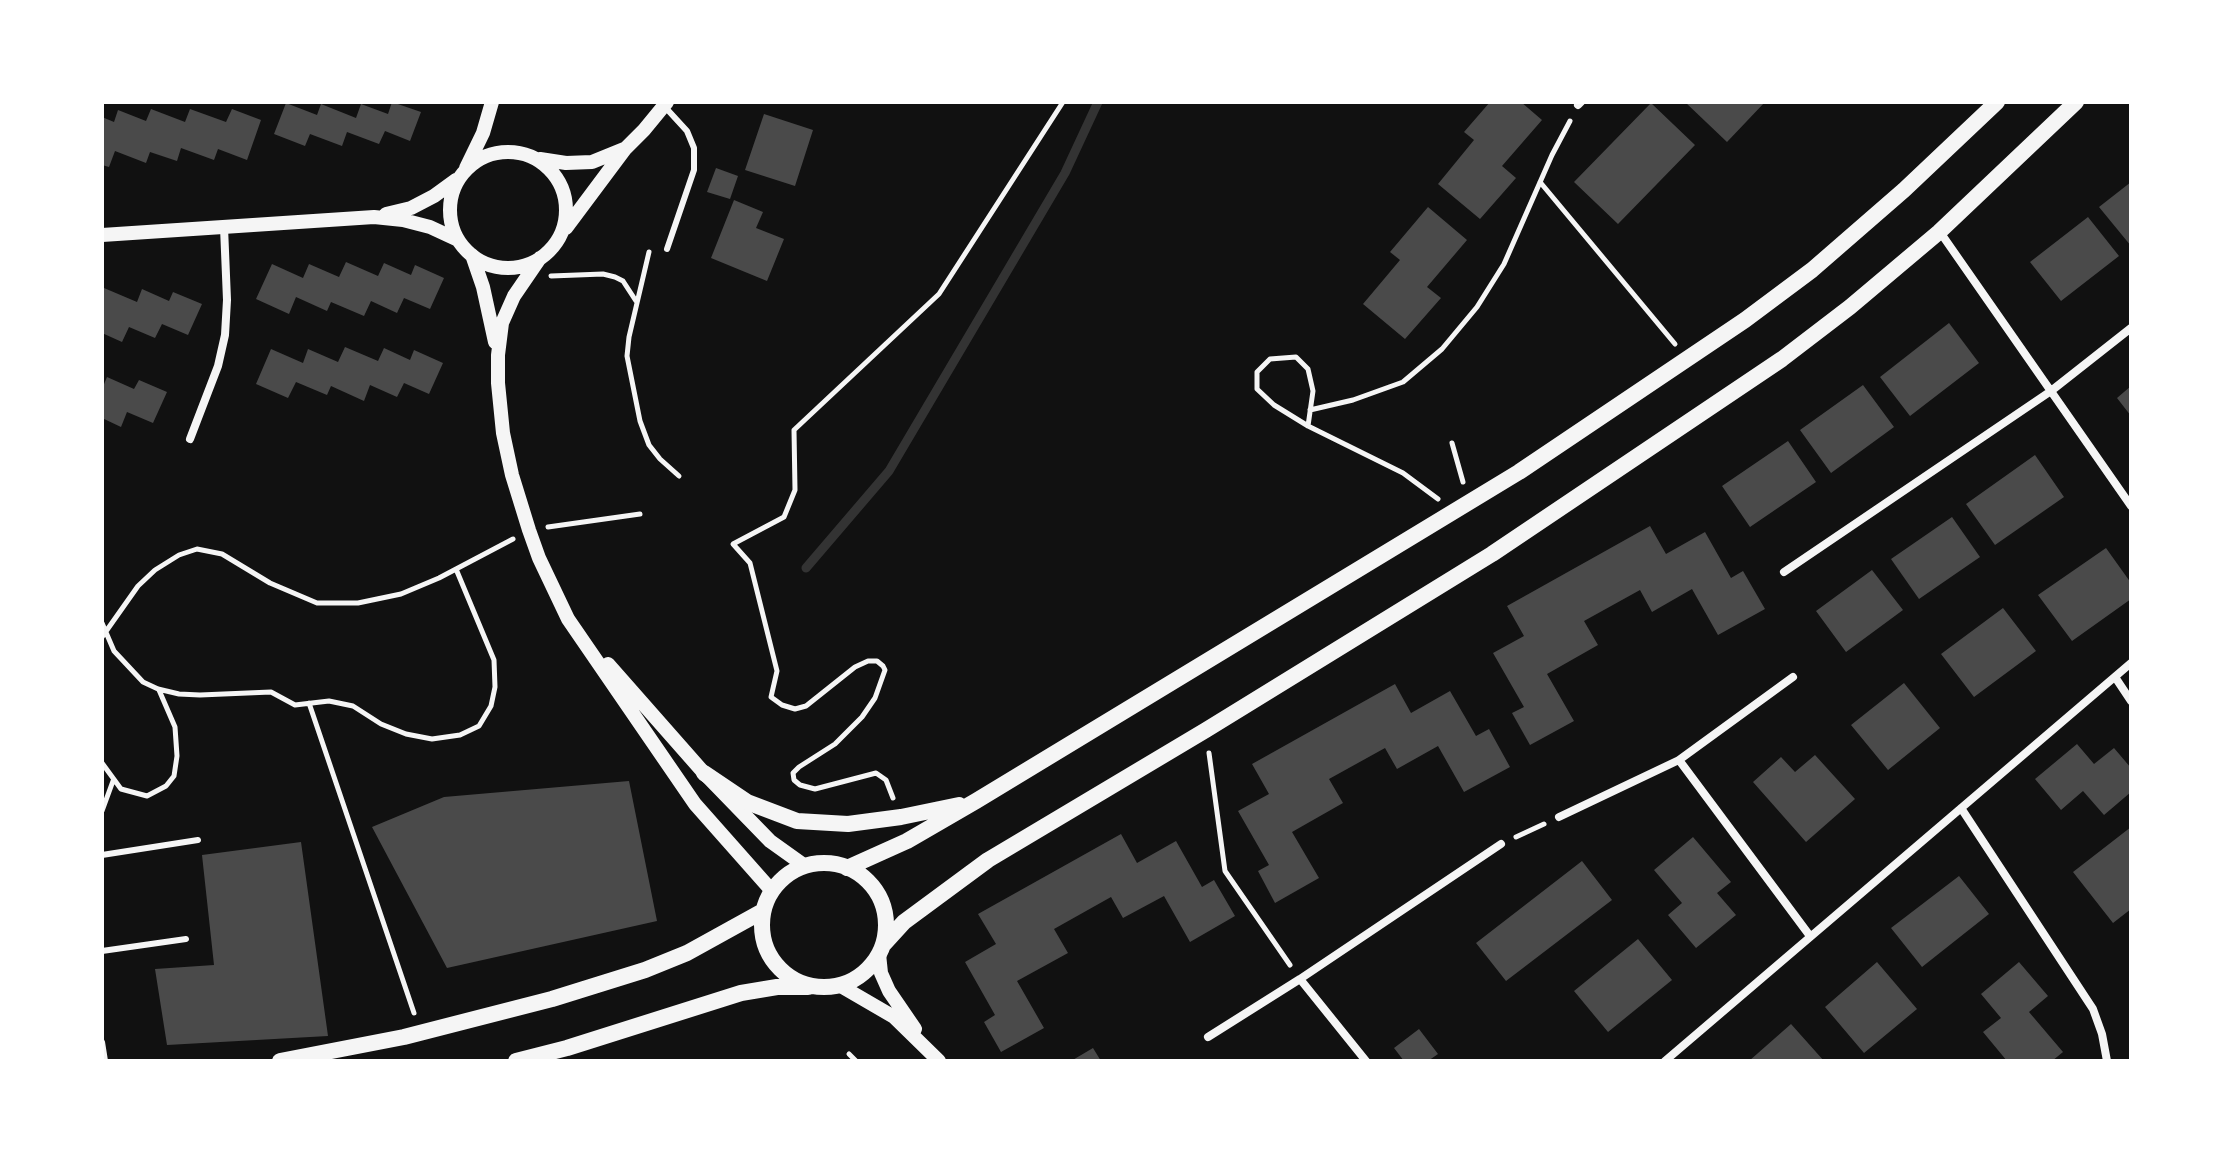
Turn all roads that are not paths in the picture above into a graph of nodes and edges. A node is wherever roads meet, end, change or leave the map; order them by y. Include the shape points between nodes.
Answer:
1 (492, 102) edge
2 (1997, 102) edge
3 (2076, 102) edge
4 (665, 104) edge
5 (625, 149) junction
6 (537, 159) junction
7 (462, 174) junction
8 (374, 217) junction
9 (224, 227) junction
10 (1939, 232) junction
11 (102, 235) edge
12 (561, 235) junction
13 (458, 240) junction
14 (667, 249) road end
15 (472, 255) junction
16 (540, 258) junction
17 (2131, 328) edge
18 (498, 355) junction
19 (2051, 391) junction
20 (190, 439) dead end
21 (2131, 506) edge
22 (1784, 572) dead end
23 (568, 619) junction
24 (2131, 663) edge
25 (1793, 677) dead end
26 (2115, 677) junction
27 (2131, 701) edge
28 (1679, 760) junction
29 (704, 773) junction
30 (976, 801) junction
31 (1961, 808) junction
32 (1559, 817) road end
33 (198, 840) dead end
34 (1501, 844) road end
35 (102, 855) edge
36 (805, 866) junction
37 (847, 868) junction
38 (772, 891) junction
39 (763, 911) junction
40 (1810, 936) junction
41 (186, 939) dead end
42 (881, 949) junction
43 (102, 951) edge
44 (1300, 979) junction
45 (839, 985) junction
46 (817, 987) junction
47 (1208, 1037) dead end
48 (102, 1042) edge
49 (928, 1049) junction
50 (105, 1061) edge
51 (280, 1061) edge
52 (516, 1061) edge
53 (939, 1061) edge
54 (1366, 1061) edge
55 (1665, 1061) edge
56 (2107, 1061) edge

1 - 7 street
2 - 30 main road via 1812,270 1745,320 1456,512
3 - 10 main road
4 - 5 street
4 - 14 lane via 694,148 694,170
5 - 6 street via 592,162
5 - 12 street
6 - 7 street via 510,151 493,153
6 - 12 street via 550,169 566,200
7 - 8 street via 411,208
7 - 13 street via 450,209
8 - 9 street
8 - 13 street via 430,227
9 - 11 street
9 - 20 street via 225,335
10 - 19 street
10 - 42 main road via 1782,359 1492,554 988,860 904,922
12 - 16 street
13 - 15 street
15 - 16 street via 505,268
15 - 18 street
16 - 18 street via 502,323
17 - 19 street
18 - 23 street via 503,433 512,475 539,558
19 - 21 street
19 - 22 street
23 - 29 street
23 - 38 street via 695,804
24 - 26 street
25 - 28 street
26 - 27 street
26 - 31 street
28 - 32 street
28 - 40 street
29 - 30 main road via 747,802 797,821 848,824
29 - 36 street via 770,841
30 - 37 main road
31 - 40 street
31 - 56 street via 2093,1009
33 - 35 lane
34 - 44 street
36 - 37 main road via 827,863
36 - 38 main road
37 - 42 main road via 863,877 884,908
38 - 39 main road
39 - 46 main road via 762,932 780,969
39 - 51 main road via 687,953 552,999 421,1033
40 - 55 street
41 - 43 lane
42 - 45 main road via 869,968
42 - 49 street via 881,973 889,991
44 - 47 street
44 - 54 street
45 - 46 main road
45 - 49 street via 894,1017
46 - 52 main road via 741,993
48 - 50 lane
49 - 53 street

